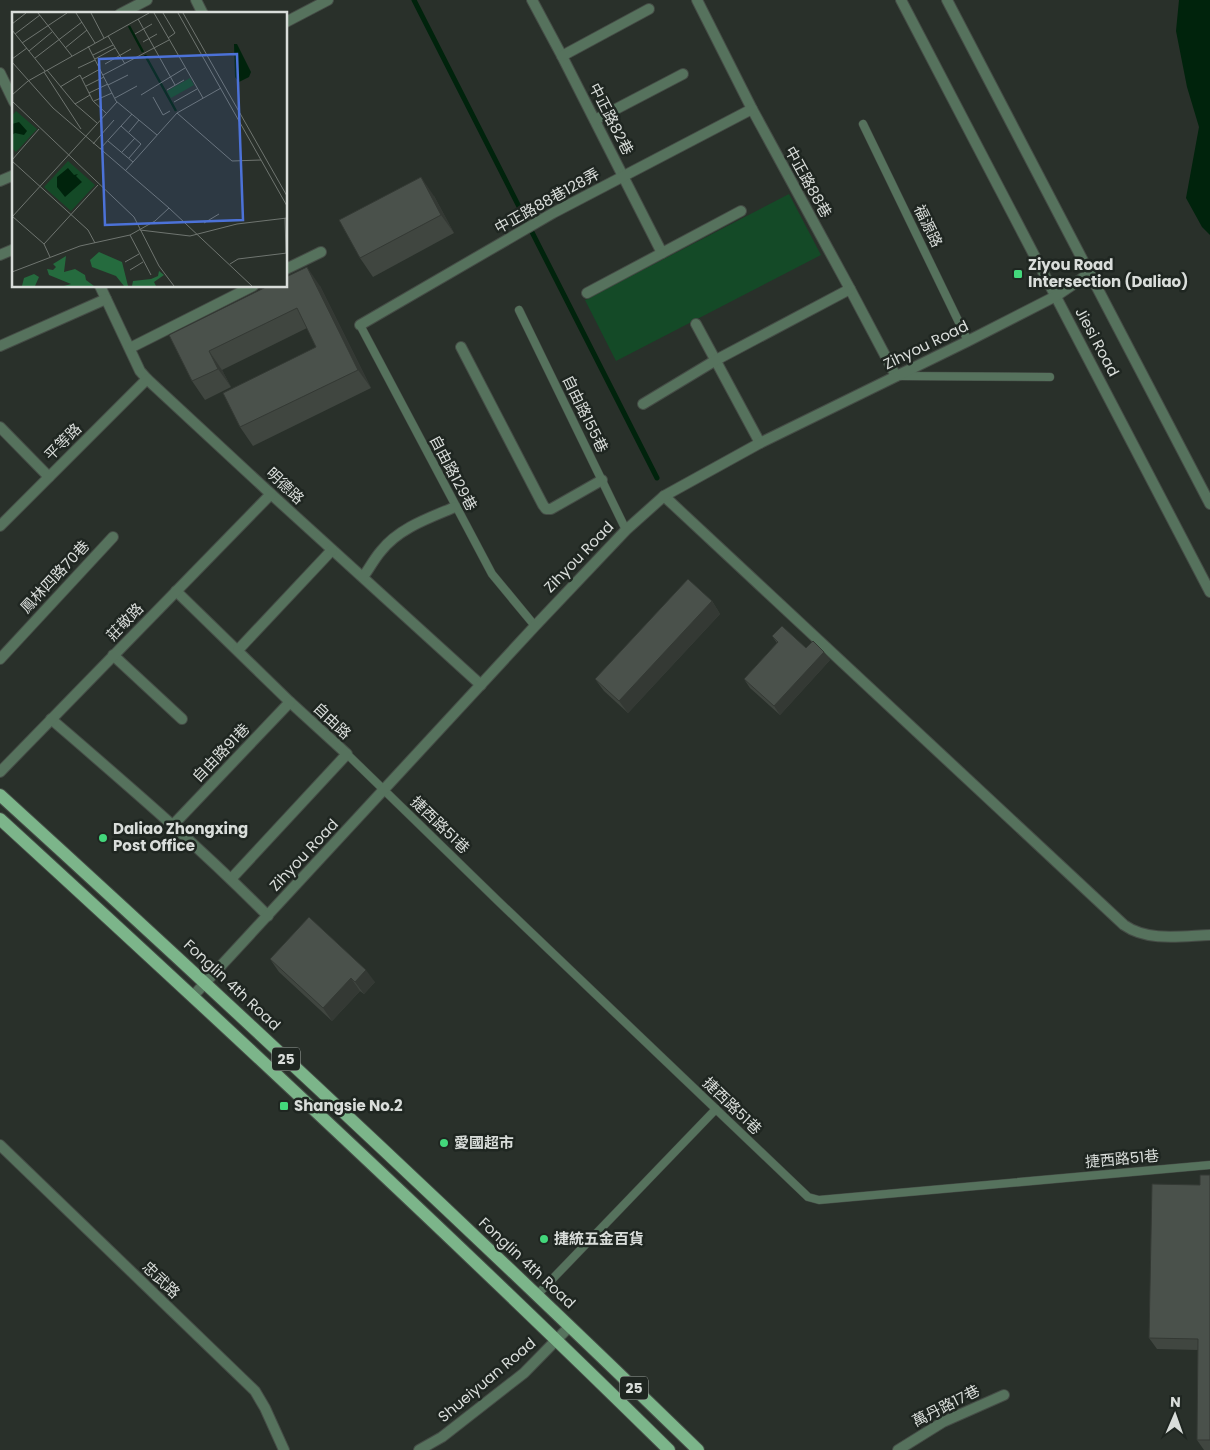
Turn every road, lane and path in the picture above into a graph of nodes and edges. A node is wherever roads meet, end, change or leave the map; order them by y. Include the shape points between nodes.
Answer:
1 (147, 0) edge
2 (196, 0) edge
3 (328, 0) edge
4 (532, 0) edge
5 (696, 0) edge
6 (901, 0) edge
7 (947, 0) edge
8 (649, 9) dead end
9 (124, 12) edge
10 (203, 12) edge
11 (288, 21) edge
12 (562, 56) junction
13 (0, 73) edge
14 (683, 74) dead end
15 (4, 95) edge
16 (752, 109) junction
17 (595, 120) junction
18 (863, 124) dead end
19 (12, 176) edge
20 (623, 176) junction
21 (0, 181) edge
22 (742, 211) dead end
23 (12, 250) edge
24 (321, 252) dead end
25 (662, 252) junction
26 (0, 255) edge
27 (288, 268) edge
28 (1090, 273) junction
29 (101, 288) edge
30 (248, 288) edge
31 (850, 289) junction
32 (587, 293) dead end
33 (1056, 296) junction
34 (106, 299) junction
35 (519, 310) dead end
36 (696, 324) dead end
37 (360, 325) joint
38 (968, 341) junction
39 (0, 346) edge
40 (461, 347) dead end
41 (130, 348) junction
42 (716, 360) junction
43 (896, 376) junction
44 (1050, 377) dead end
45 (146, 379) junction
46 (643, 404) dead end
47 (0, 427) edge
48 (760, 443) junction
49 (49, 477) junction
50 (602, 480) junction
51 (271, 494) junction
52 (664, 496) junction
53 (1210, 504) edge
54 (455, 507) junction
55 (0, 526) edge
56 (626, 530) junction
57 (113, 537) dead end
58 (332, 550) junction
59 (363, 578) junction
60 (176, 591) junction
61 (1210, 592) edge
62 (535, 626) junction
63 (238, 650) junction
64 (113, 655) junction
65 (0, 659) edge
66 (481, 685) junction
67 (290, 702) junction
68 (51, 719) junction
69 (182, 719) dead end
70 (346, 754) junction
71 (0, 772) edge
72 (384, 790) junction
73 (0, 795) edge
74 (0, 819) edge
75 (173, 825) junction
76 (231, 879) junction
77 (268, 916) junction
78 (1210, 935) edge
79 (206, 983) junction
80 (193, 996) junction
81 (716, 1109) junction
82 (0, 1146) edge
83 (1210, 1164) edge
84 (537, 1294) junction
85 (570, 1326) junction
86 (557, 1340) junction
87 (1004, 1395) dead end
88 (902, 1449) edge
89 (284, 1450) edge
90 (419, 1450) edge
91 (669, 1450) edge
92 (698, 1450) edge

1 - 9 street
2 - 10 street
3 - 11 street
4 - 12 street, 中正路82巷
5 - 16 street, 中正路88巷
6 - 33 street, Jiesi Road
7 - 28 street, Jiesi Road
8 - 12 street
12 - 17 street, 中正路82巷
13 - 15 street
14 - 17 street
16 - 20 street, 中正路88巷128弄
16 - 31 street, 中正路88巷
17 - 20 street, 中正路82巷
18 - 38 lane, 福源路
19 - 21 street
20 - 25 street, 中正路82巷
20 - 37 street, 中正路88巷128弄
22 - 25 street
23 - 26 street
24 - 27 street
25 - 32 street
28 - 33 street, Zihyou Road
28 - 53 street, Jiesi Road
29 - 34 street, 明德路
30 - 41 street
31 - 42 street
31 - 43 street, 中正路88巷
33 - 38 street, Zihyou Road
33 - 61 street, Jiesi Road
34 - 39 street
34 - 41 street, 明德路
35 - 50 lane, 自由路155巷
36 - 42 street
37 - 54 lane, 自由路129巷
38 - 43 street, Zihyou Road
40 - 50 street via 546,509
41 - 45 street, 明德路
42 - 46 street
42 - 48 street
43 - 44 lane
43 - 48 street, Zihyou Road
45 - 49 street, 平等路
45 - 51 street, 明德路
47 - 49 street
48 - 52 street, Zihyou Road
49 - 55 street, 平等路
50 - 56 lane, 自由路155巷
51 - 58 street, 明德路
51 - 60 street, 莊敬路
52 - 56 street, Zihyou Road
52 - 78 street via 1124,925 1132,931 1160,936
54 - 59 street via 412,526 394,538 381,550
54 - 62 lane, 自由路129巷 via 492,574
56 - 62 street, Zihyou Road
57 - 65 street, 鳳林四路70巷
58 - 59 street, 明德路
58 - 63 street
59 - 66 street, 明德路
60 - 63 street, 自由路
60 - 64 street, 莊敬路
62 - 66 street, Zihyou Road
63 - 67 street, 自由路
64 - 68 street, 莊敬路
64 - 69 street
66 - 72 street, Zihyou Road
67 - 70 street, 自由路
67 - 75 street, 自由路91巷
68 - 71 street, 莊敬路
68 - 75 street
70 - 72 lane, 捷西路51巷
70 - 76 street, 自由路
72 - 77 street, Zihyou Road
72 - 81 lane, 捷西路51巷
73 - 79 main road, Fonglin 4th Road / 25
74 - 80 main road, 25
75 - 76 street
76 - 77 street
77 - 79 street, Zihyou Road
79 - 80 street, Zihyou Road
79 - 84 main road, Fonglin 4th Road / 25
80 - 86 main road, 25
81 - 83 lane, 捷西路51巷 via 808,1197 819,1200
81 - 84 lane
82 - 89 street, 忠武路 via 255,1391
84 - 85 main road, Fonglin 4th Road / 25
85 - 86 street, Shueiyuan Road
85 - 92 main road, 25
86 - 90 street, Shueiyuan Road via 524,1373
86 - 91 main road, 25
87 - 88 street, 萬丹路17巷 via 943,1422

